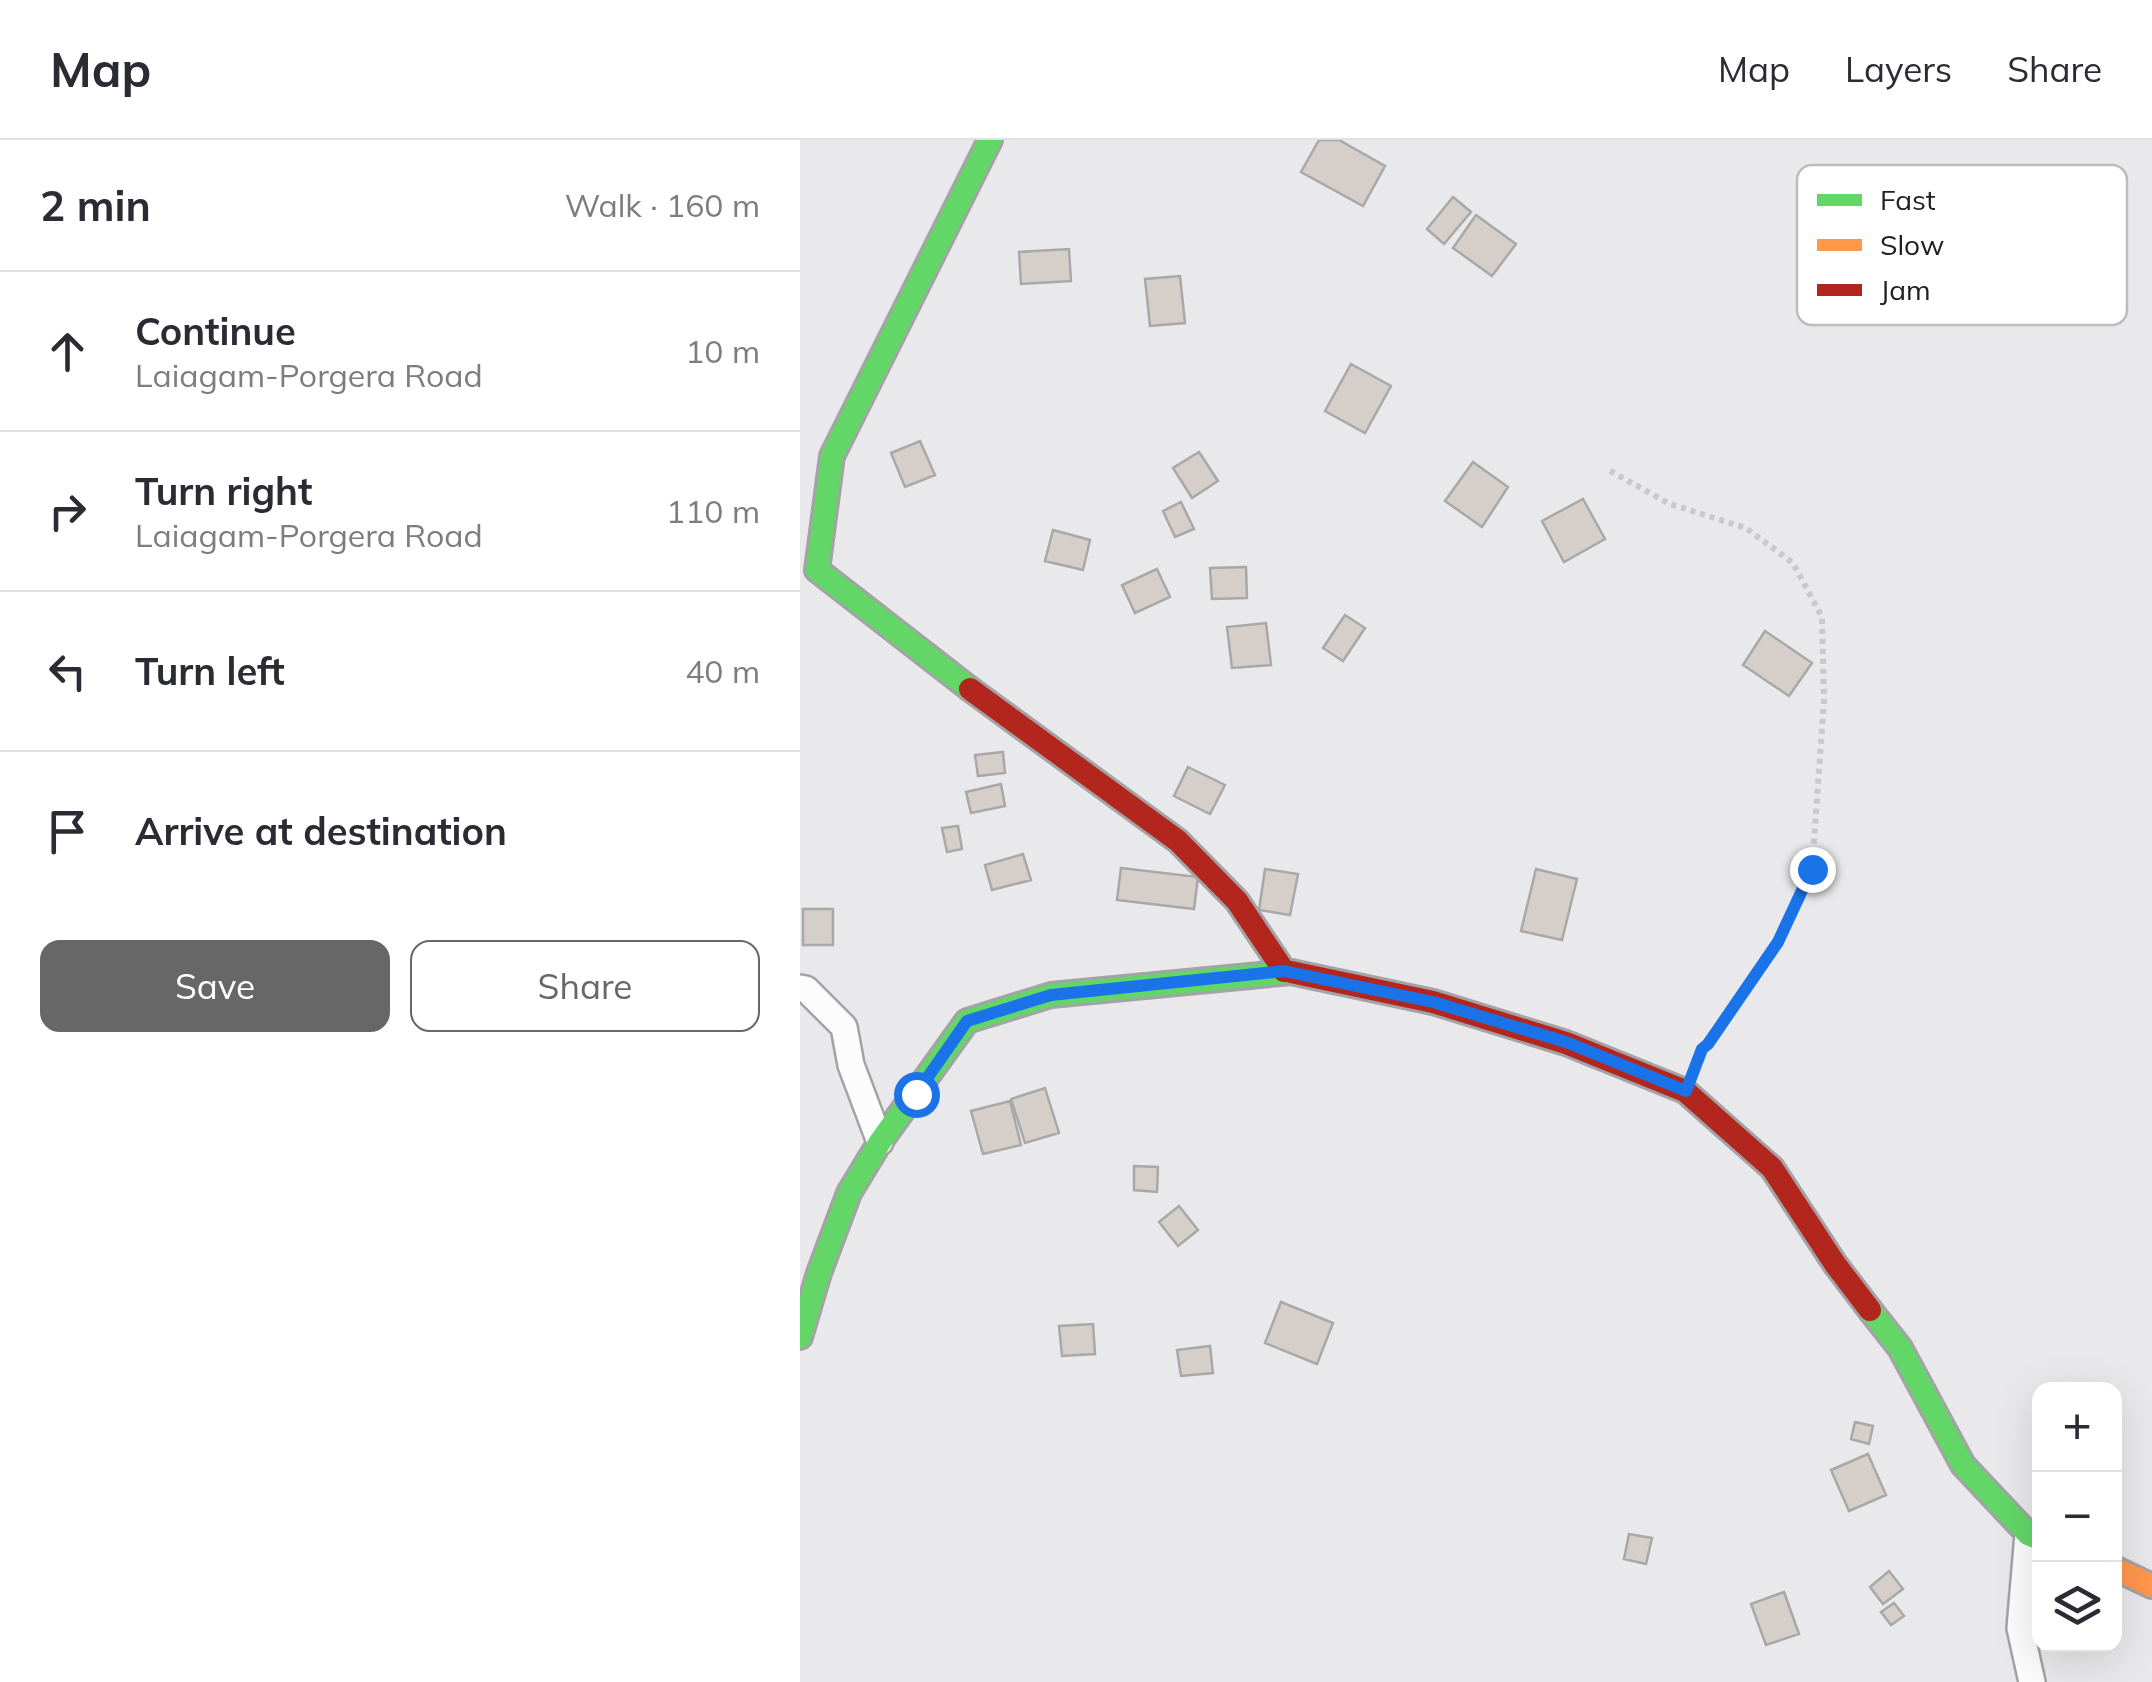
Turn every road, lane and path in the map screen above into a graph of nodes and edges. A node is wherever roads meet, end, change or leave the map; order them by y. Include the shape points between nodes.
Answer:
1 (990, 140) edge
2 (1610, 471) dead end
3 (1284, 971) junction
4 (800, 988) edge
5 (1686, 1091) junction
6 (880, 1142) junction
7 (800, 1336) edge
8 (2032, 1535) edge
9 (2032, 1550) edge
10 (2122, 1572) edge
11 (2152, 1586) edge
12 (2032, 1682) edge

1 - 3 main road via 832,456 817,570 1178,841 1237,902
2 - 5 path via 1670,504 1746,528 1793,563 1822,617 1824,700 1812,869 1778,942 1702,1049
3 - 5 main road via 1433,1002 1566,1042
3 - 6 main road via 1051,995 967,1021
4 - 6 lane via 844,1027
5 - 8 main road via 1772,1168 1900,1348 1963,1465
6 - 7 main road via 849,1193
9 - 12 lane via 2020,1628
10 - 11 main road

